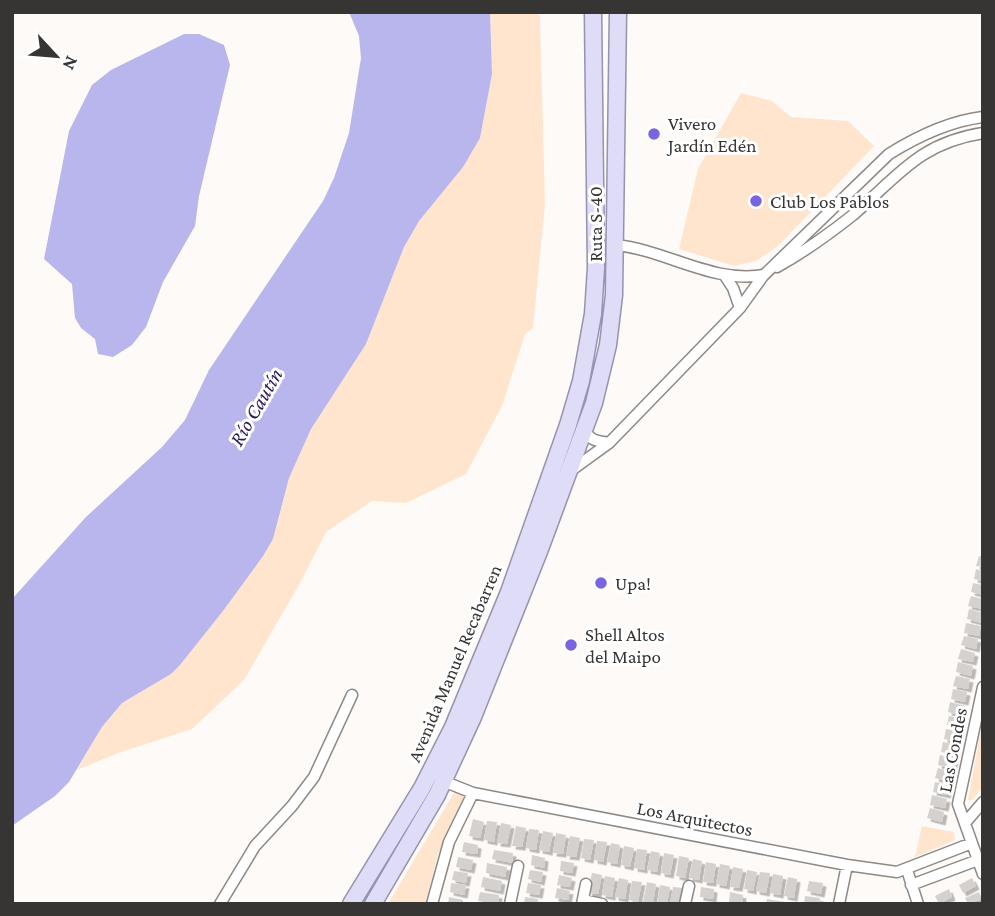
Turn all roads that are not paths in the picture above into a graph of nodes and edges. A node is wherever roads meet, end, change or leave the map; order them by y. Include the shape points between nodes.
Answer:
1 (593, 12) edge
2 (618, 12) edge
3 (983, 117) edge
4 (983, 133) edge
5 (596, 245) junction
6 (616, 245) junction
7 (725, 276) junction
8 (763, 276) junction
9 (740, 308) junction
10 (568, 425) joint
11 (585, 431) junction
12 (609, 443) junction
13 (569, 472) junction
14 (983, 687) edge
15 (352, 695) dead end
16 (443, 781) junction
17 (473, 793) junction
18 (983, 802) edge
19 (965, 823) junction
20 (972, 843) junction
21 (978, 860) junction
22 (847, 865) junction
23 (518, 866) dead end
24 (907, 870) junction
25 (983, 874) edge
26 (586, 884) dead end
27 (911, 885) junction
28 (689, 886) dead end
29 (582, 902) edge
30 (220, 904) edge
31 (351, 904) edge
32 (373, 904) edge
33 (432, 904) edge
34 (510, 904) edge
35 (602, 904) edge
36 (685, 904) edge
37 (839, 904) edge
38 (918, 904) edge

1 - 5 main road, Ruta S-40
2 - 6 main road, Ruta S-40
3 - 8 street via 940,127 889,154
4 - 8 street via 920,155 832,231
5 - 6 main road
5 - 10 main road, Ruta S-40 via 587,359
6 - 7 street
6 - 11 main road, Ruta S-40 via 608,345
7 - 8 street
7 - 9 street
8 - 9 street
9 - 12 street
10 - 31 main road, Avenida Manuel Recabarren via 509,592 453,727 422,788
11 - 12 street via 594,440
11 - 13 main road, Avenida Manuel Recabarren
12 - 13 street
13 - 16 main road, Avenida Manuel Recabarren via 492,671
14 - 19 street, Las Condes via 958,804
15 - 30 street via 314,777 255,846
16 - 17 street, Los Arquitectos
16 - 32 main road, Avenida Manuel Recabarren
17 - 22 street, Los Arquitectos
17 - 33 street via 449,842
18 - 19 street
19 - 20 street, Las Condes
20 - 21 street, Las Condes
20 - 24 street
21 - 25 street, Las Condes
21 - 27 street
22 - 24 street, Los Arquitectos
22 - 37 street
23 - 34 street
24 - 27 street
26 - 29 street
27 - 38 street
28 - 36 street
29 - 35 street

